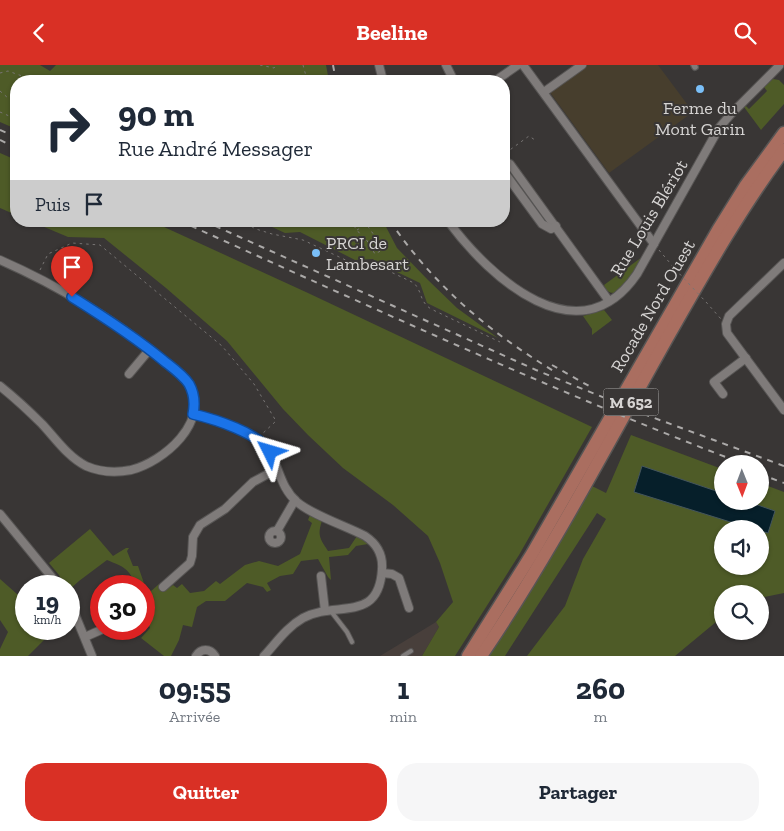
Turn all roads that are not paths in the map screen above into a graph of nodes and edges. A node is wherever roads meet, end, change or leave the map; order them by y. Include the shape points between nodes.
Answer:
1 (518, 65) edge
2 (523, 65) edge
3 (582, 65) edge
4 (780, 67) edge
5 (504, 75) edge
6 (544, 92) junction
7 (784, 133) edge
8 (784, 150) edge
9 (510, 164) edge
10 (510, 180) edge
11 (556, 226) junction
12 (453, 227) edge
13 (654, 244) junction
14 (0, 260) edge
15 (784, 263) edge
16 (610, 301) junction
17 (150, 349) junction
18 (746, 358) junction
19 (129, 374) dead end
20 (0, 386) edge
21 (723, 394) dead end
22 (784, 410) edge
23 (193, 414) junction
24 (277, 469) junction
25 (295, 500) junction
26 (0, 514) edge
27 (277, 531) dead end
28 (382, 573) junction
29 (50, 575) edge
30 (322, 576) dead end
31 (163, 587) dead end
32 (409, 608) dead end
33 (328, 611) junction
34 (80, 625) edge
35 (90, 635) edge
36 (85, 637) junction
37 (352, 642) dead end
38 (412, 651) dead end
39 (92, 656) edge
40 (196, 656) edge
41 (215, 656) edge
42 (264, 656) edge
43 (403, 656) edge
44 (468, 656) edge
45 (481, 656) edge

1 - 5 street
2 - 6 street
3 - 6 street
4 - 13 street, Rue Louis Blériot via 723,123
6 - 13 street
7 - 44 highway, Rocade Nord Ouest / M 652 via 746,185 703,254 532,554
8 - 45 highway, Rocade Nord Ouest / M 652 via 716,253 541,559
9 - 11 street
10 - 11 street via 542,224 551,229
11 - 16 street
12 - 16 street, Rue Louis Blériot via 487,265 541,303 571,312
13 - 16 street, Rue Louis Blériot via 632,281
14 - 17 street via 93,310
15 - 18 street via 726,322 728,333
17 - 19 street
17 - 23 street via 187,380 194,401
18 - 21 street via 714,382
18 - 22 street
20 - 23 street via 73,457 104,471 130,470 152,461 183,436
23 - 24 street via 257,439 268,447
24 - 25 street
24 - 31 street via 252,482 225,509 200,525 193,537 190,563
25 - 27 street
25 - 28 street via 373,542 382,559
26 - 29 street
28 - 32 street via 399,578
28 - 33 street via 378,590 366,604
30 - 33 street
33 - 37 lane
33 - 42 street via 308,616 293,625
34 - 36 street
35 - 36 street
36 - 39 street
38 - 43 lane
40 - 41 street via 207,649

